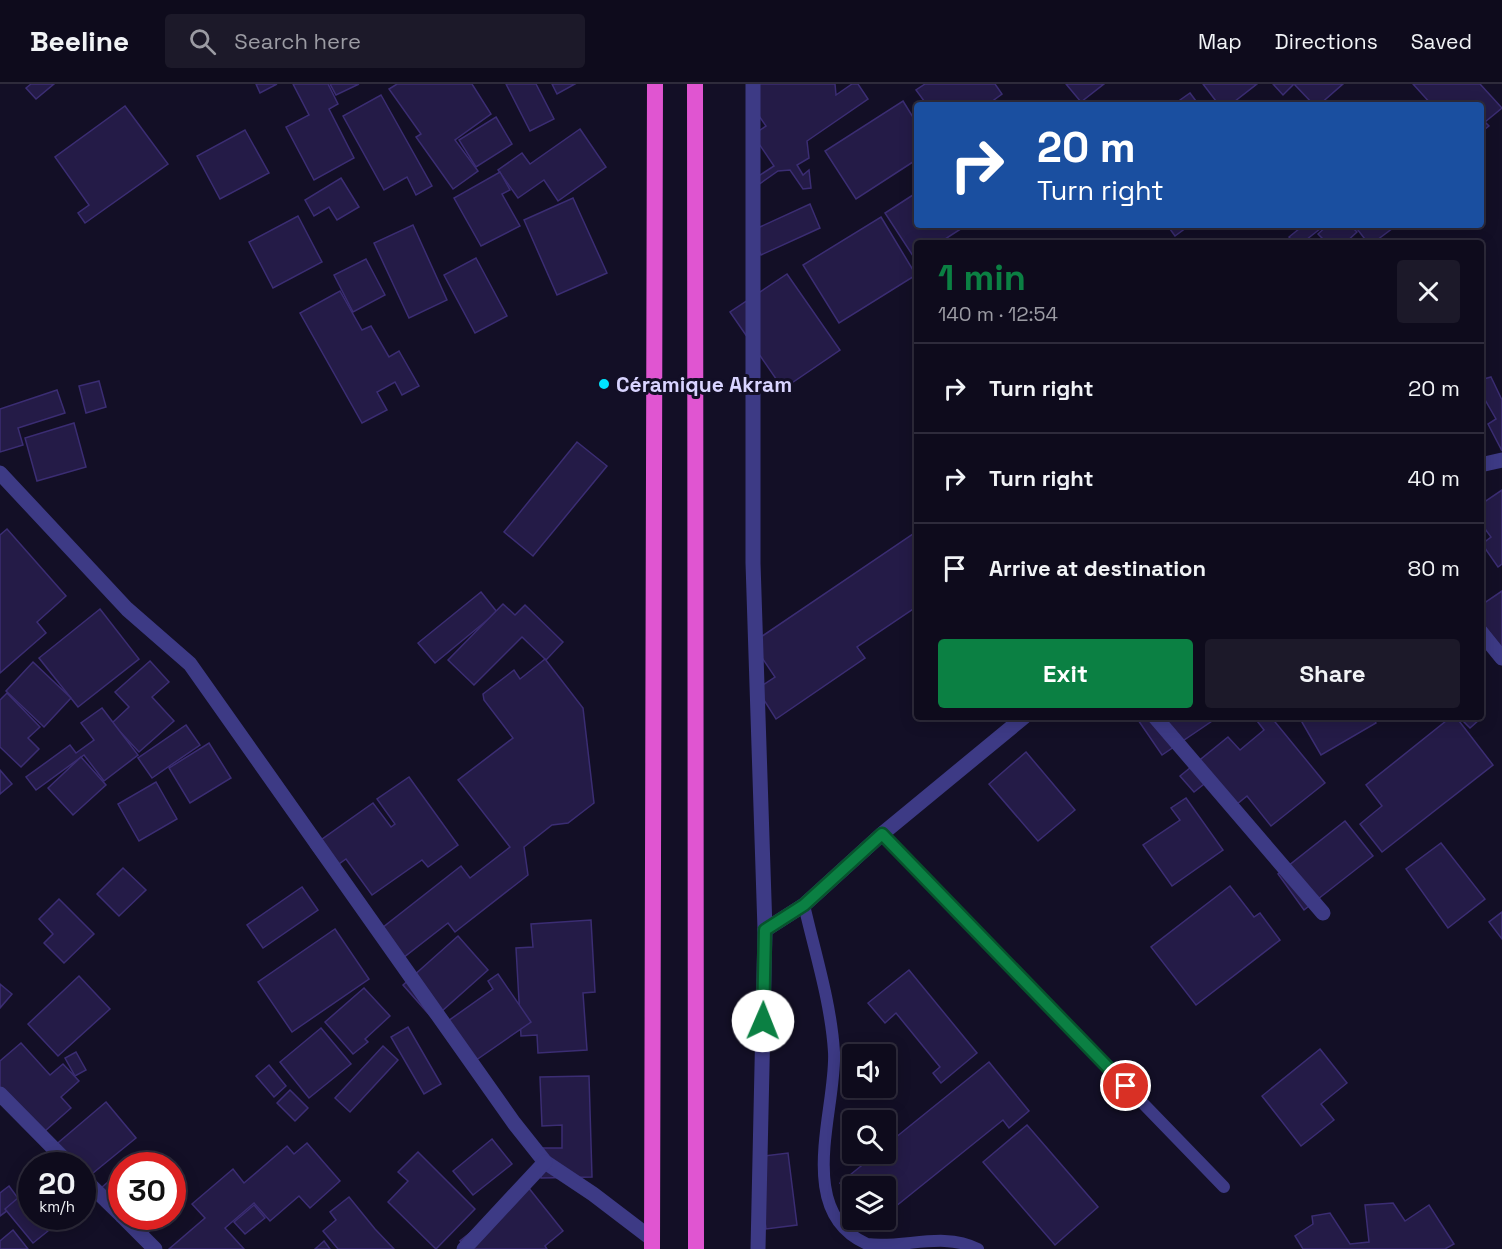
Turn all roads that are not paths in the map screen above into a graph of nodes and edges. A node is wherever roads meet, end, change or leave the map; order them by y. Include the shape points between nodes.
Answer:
1 (655, 84) edge
2 (695, 84) edge
3 (753, 84) edge
4 (1502, 460) edge
5 (1484, 464) edge
6 (0, 473) edge
7 (1484, 636) edge
8 (1502, 658) edge
9 (1020, 720) edge
10 (1158, 720) edge
11 (882, 834) junction
12 (804, 905) junction
13 (1323, 914) dead end
14 (765, 930) junction
15 (0, 1094) edge
16 (57, 1152) edge
17 (544, 1162) junction
18 (1224, 1186) dead end
19 (96, 1191) edge
20 (108, 1202) edge
21 (136, 1230) edge
22 (652, 1244) edge
23 (155, 1249) edge
24 (464, 1249) edge
25 (696, 1249) edge
26 (758, 1249) edge
27 (978, 1249) edge

1 - 22 highway
2 - 25 highway
3 - 14 street via 753,563
4 - 5 street
6 - 17 street via 127,609 190,664
7 - 8 street
9 - 11 street
10 - 13 street
11 - 12 street
11 - 18 lane
12 - 14 street
12 - 27 lane via 834,1054 823,1167 834,1213 849,1233 868,1245 902,1249 944,1241
14 - 26 street
15 - 16 street
17 - 22 street via 593,1194
17 - 24 street
19 - 20 street
21 - 23 street

